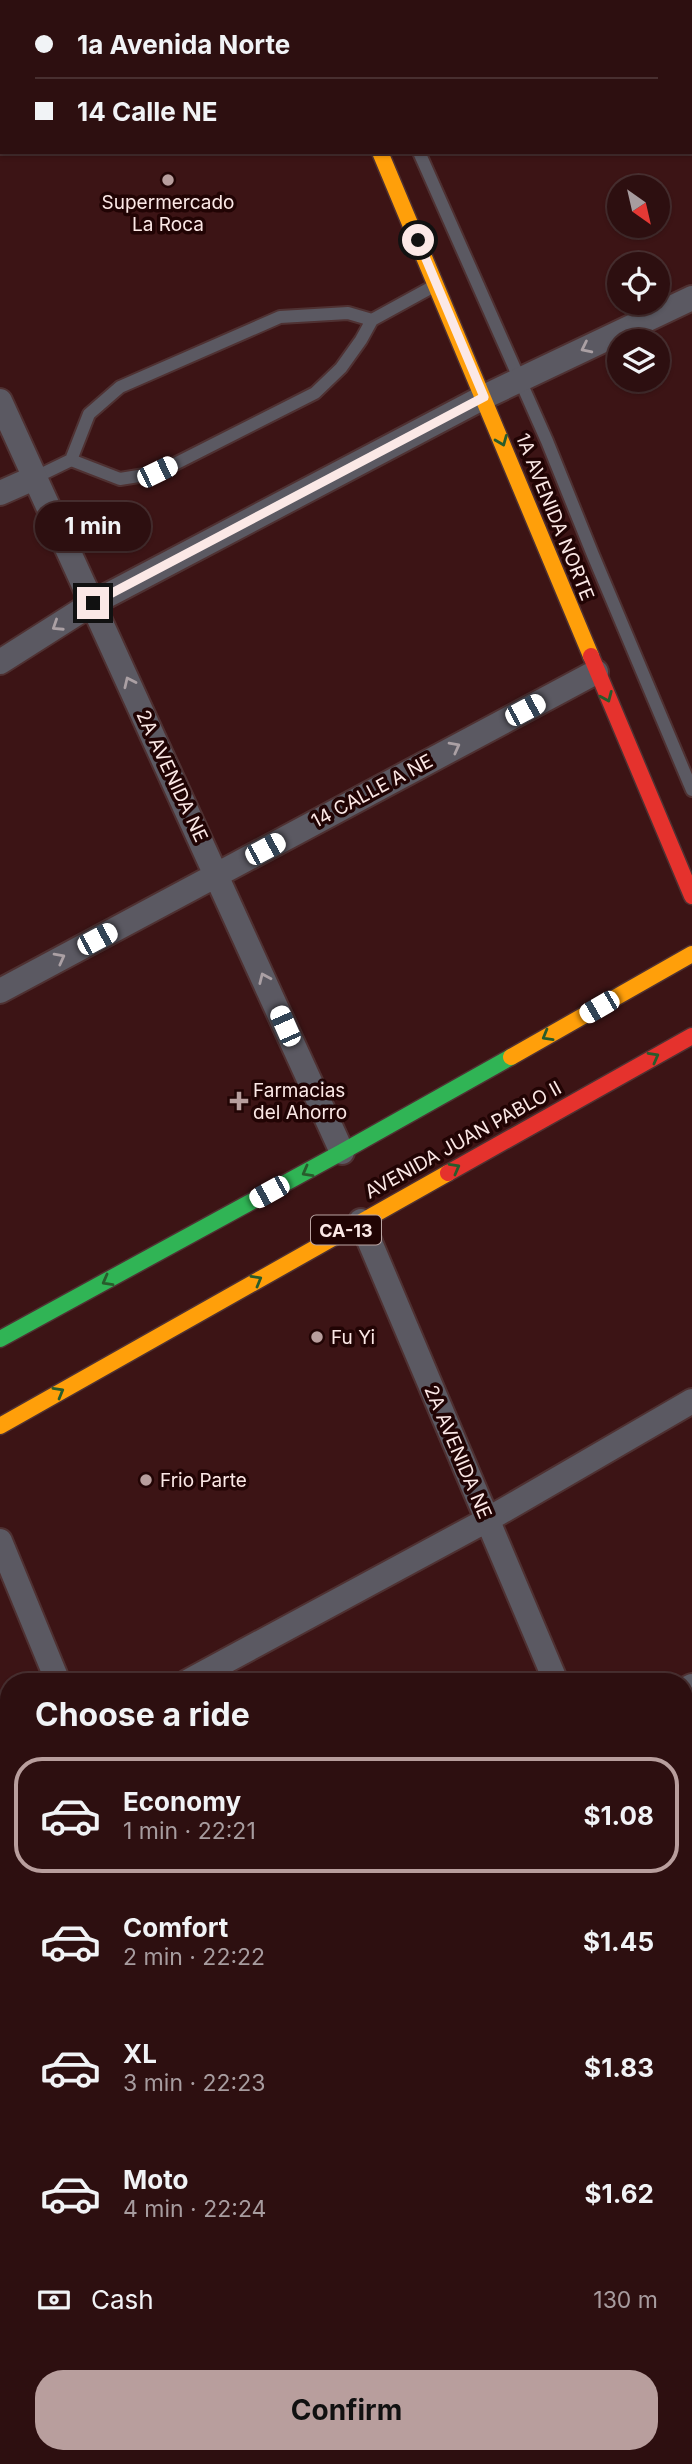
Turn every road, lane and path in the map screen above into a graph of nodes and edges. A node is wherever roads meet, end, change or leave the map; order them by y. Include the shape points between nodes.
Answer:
1 (381, 154) edge
2 (420, 154) edge
3 (438, 285) junction
4 (692, 298) edge
5 (372, 320) junction
6 (520, 380) junction
7 (484, 397) junction
8 (0, 401) edge
9 (71, 460) junction
10 (34, 478) junction
11 (0, 493) edge
12 (93, 603) junction
13 (0, 662) edge
14 (596, 672) junction
15 (692, 790) edge
16 (217, 874) junction
17 (692, 896) edge
18 (692, 954) edge
19 (0, 991) edge
20 (692, 1036) edge
21 (342, 1152) junction
22 (361, 1222) junction
23 (0, 1339) edge
24 (692, 1401) edge
25 (0, 1426) edge
26 (487, 1520) junction
27 (0, 1541) edge
28 (54, 1673) edge
29 (204, 1673) edge
30 (552, 1673) edge

1 - 3 main road, 1A AVENIDA NORTE
2 - 6 lane
3 - 5 lane
3 - 7 main road, 1A AVENIDA NORTE
4 -> 6 street
5 - 9 lane via 348,313 280,317 120,387 89,414
5 - 9 lane via 341,368 315,393 157,472 120,479
6 - 7 street
6 - 15 lane
7 - 12 street
7 -> 14 main road, 1A AVENIDA NORTE
8 - 10 street, 2A AVENIDA NE
9 - 10 lane
10 - 11 street
10 - 12 street, 2A AVENIDA NE
12 -> 13 street
16 -> 12 street, 2A AVENIDA NE
16 -> 14 street, 14 CALLE A NE
14 -> 17 main road, 1A AVENIDA NORTE
19 -> 16 street, 14 CALLE A NE
21 -> 16 street, 2A AVENIDA NE
18 -> 21 main road
22 -> 20 main road, AVENIDA JUAN PABLO II / CA-13
21 -> 23 main road
25 -> 22 main road, AVENIDA JUAN PABLO II / CA-13
22 - 26 street, 2A AVENIDA NE
24 - 26 street
26 - 29 street
26 - 30 street, 2A AVENIDA NE
27 - 28 street

